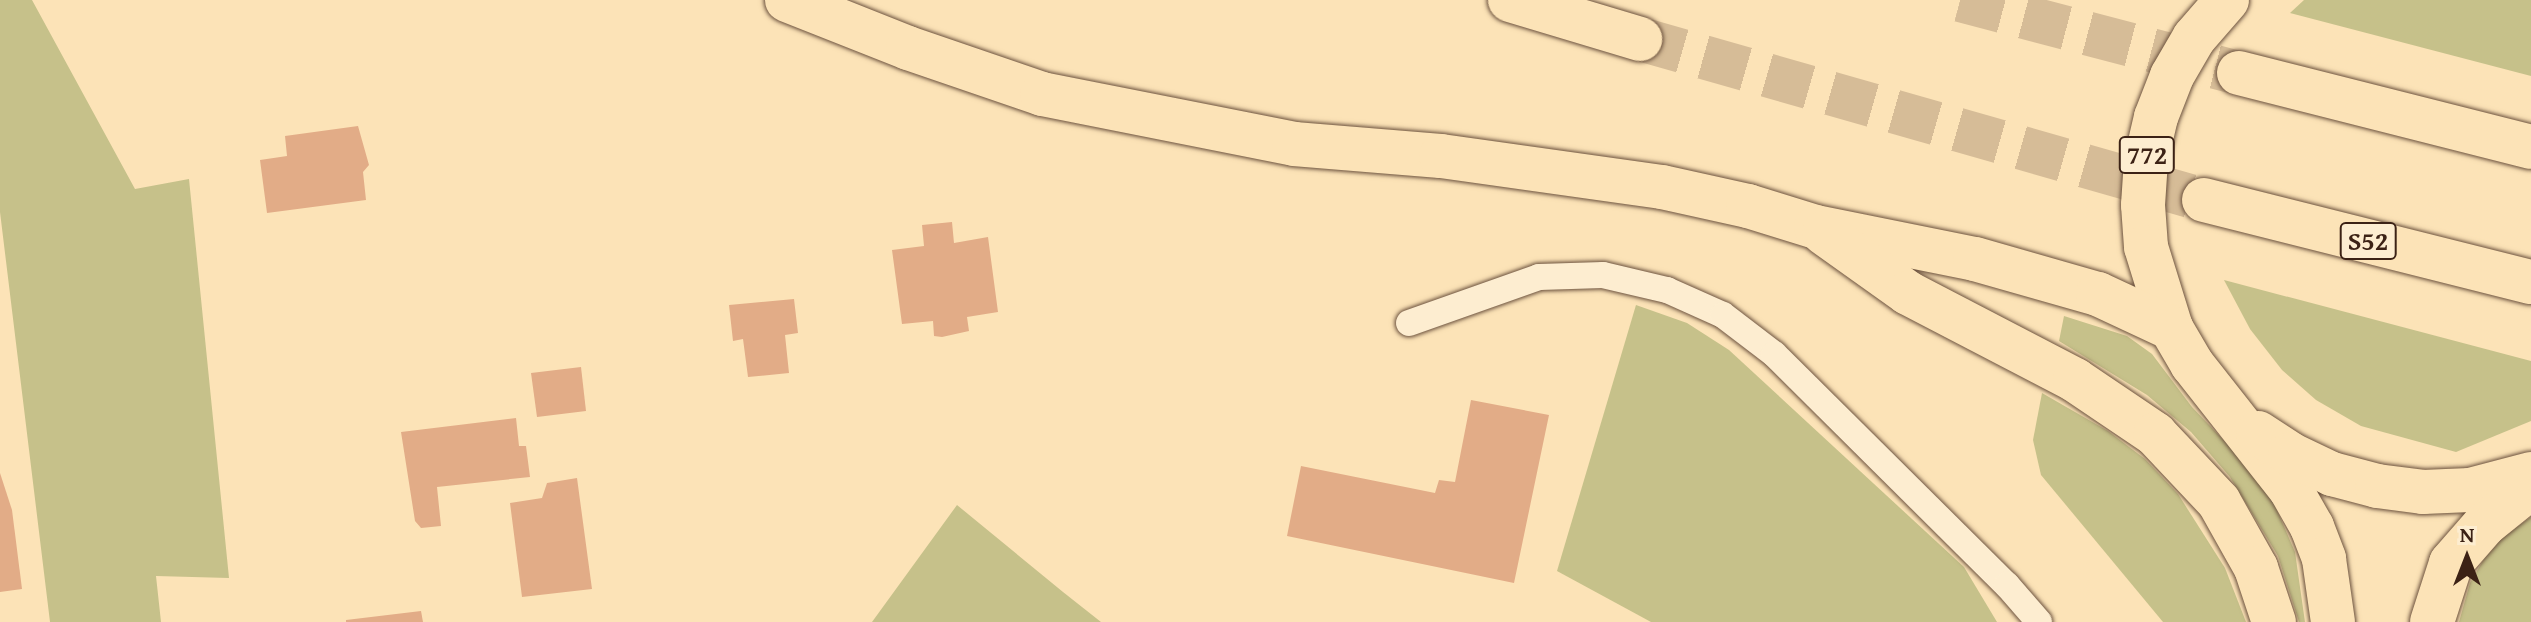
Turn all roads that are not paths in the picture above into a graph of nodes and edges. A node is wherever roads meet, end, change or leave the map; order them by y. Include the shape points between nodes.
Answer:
1 (787, 0) edge
2 (1510, 0) edge
3 (2227, 0) edge
4 (1640, 39) tunnel mouth
5 (2239, 73) tunnel mouth
6 (2531, 147) edge
7 (2204, 200) tunnel mouth
8 (1816, 227) junction
9 (2531, 282) edge
10 (1409, 323) dead end
11 (2171, 328) junction
12 (2218, 397) junction
13 (2531, 474) edge
14 (2531, 487) edge
15 (2039, 622) edge
16 (2274, 622) edge
17 (2333, 622) edge
18 (2432, 622) edge

1 - 8 main road via 1057,98 1294,144 1441,156 1662,187
2 - 4 main road
3 - 11 main road, 772 via 2194,38 2172,76 2146,160 2146,247
5 - 6 main road
7 - 9 main road, S52
8 - 11 main road via 1912,243 2043,278 2098,294
8 - 16 main road via 1908,293 2075,380 2155,434 2219,502 2256,568
10 - 15 lane via 1539,277 1603,275 1667,290 1723,315 1774,354
11 - 12 main road, 772
12 - 13 main road, 772 via 2290,454 2332,474 2377,486 2423,492 2470,490
12 - 17 main road, 772 via 2291,490 2312,527 2324,559
14 - 18 main road via 2485,524 2451,563

